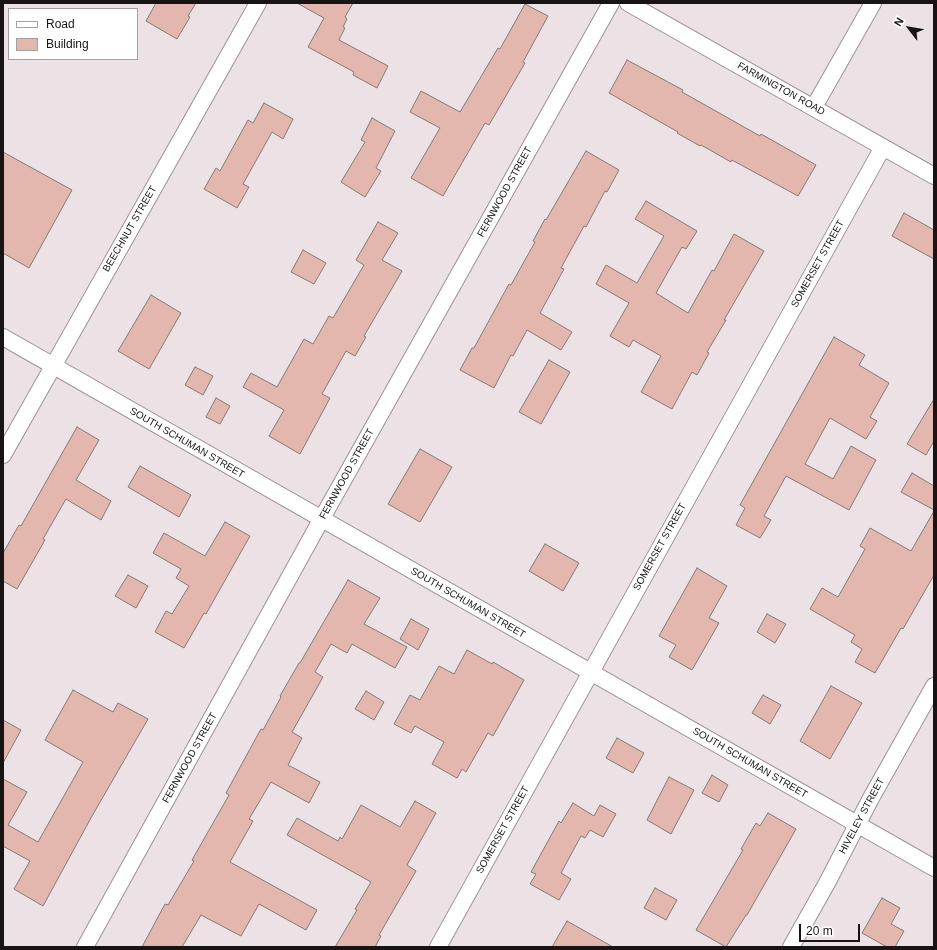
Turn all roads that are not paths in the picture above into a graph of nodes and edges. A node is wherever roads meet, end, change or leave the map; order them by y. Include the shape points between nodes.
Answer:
1 (258, 3) edge
2 (611, 3) edge
3 (628, 3) edge
4 (874, 3) edge
5 (814, 107) junction
6 (884, 147) junction
7 (934, 176) edge
8 (3, 337) edge
9 (52, 366) junction
10 (3, 455) edge
11 (321, 520) junction
12 (592, 673) junction
13 (934, 686) edge
14 (858, 825) junction
15 (934, 868) edge
16 (85, 947) edge
17 (438, 947) edge
18 (790, 947) edge

1 - 9 street, BEECHNUT STREET
2 - 11 street, FERNWOOD STREET
3 - 5 street, FARMINGTON ROAD
4 - 5 street
5 - 6 street, FARMINGTON ROAD
6 - 7 street, FARMINGTON ROAD
6 - 12 street, SOMERSET STREET
8 - 9 street, SOUTH SCHUMAN STREET
9 - 10 street, BEECHNUT STREET
9 - 11 street, SOUTH SCHUMAN STREET
11 - 12 street, SOUTH SCHUMAN STREET
11 - 16 street, FERNWOOD STREET
12 - 14 street, SOUTH SCHUMAN STREET
12 - 17 street, SOMERSET STREET
13 - 14 street, HIVELEY STREET
14 - 15 street, SOUTH SCHUMAN STREET
14 - 18 street, HIVELEY STREET

